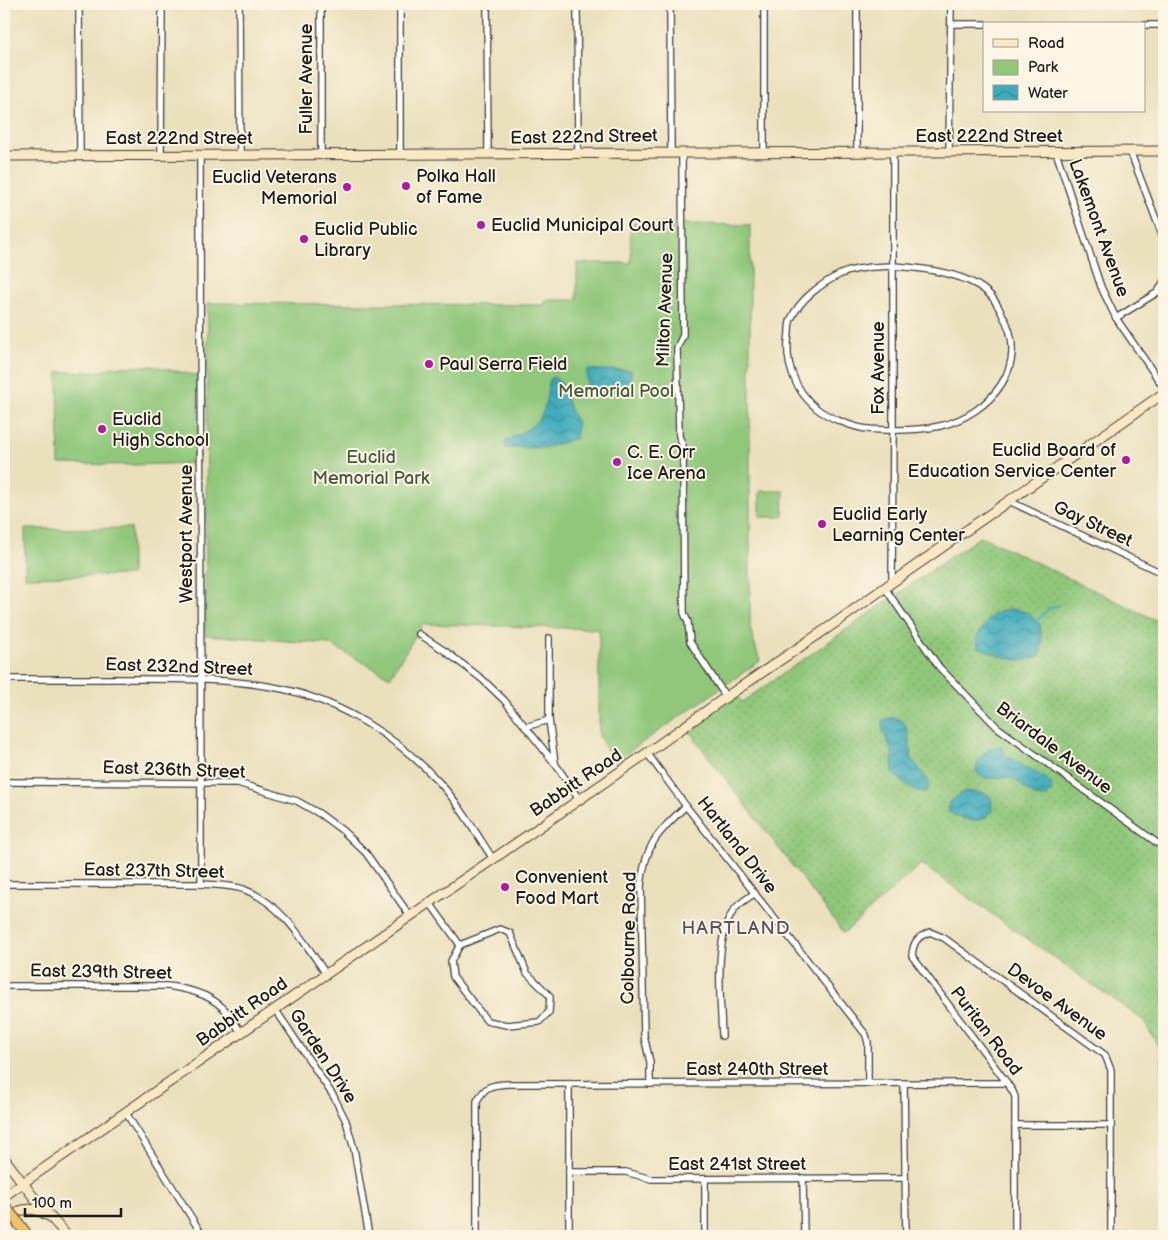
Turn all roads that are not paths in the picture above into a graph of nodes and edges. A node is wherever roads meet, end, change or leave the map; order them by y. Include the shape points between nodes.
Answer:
1 (79, 4) edge
2 (162, 4) edge
3 (239, 4) edge
4 (321, 4) edge
5 (400, 4) edge
6 (487, 4) edge
7 (576, 4) edge
8 (670, 4) edge
9 (764, 4) edge
10 (858, 4) edge
11 (951, 4) edge
12 (952, 24) junction
13 (983, 24) edge
14 (1146, 25) edge
15 (1164, 25) edge
16 (1130, 151) junction
17 (1164, 151) edge
18 (671, 152) junction
19 (682, 152) junction
20 (764, 152) junction
21 (858, 152) junction
22 (1056, 152) junction
23 (578, 153) junction
24 (893, 153) junction
25 (949, 153) junction
26 (161, 154) junction
27 (200, 154) junction
28 (240, 154) junction
29 (400, 154) junction
30 (488, 154) junction
31 (80, 155) junction
32 (322, 155) junction
33 (4, 156) edge
34 (1164, 240) edge
35 (894, 266) junction
36 (1164, 281) edge
37 (1116, 318) junction
38 (1164, 388) edge
39 (1164, 393) edge
40 (894, 430) junction
41 (1009, 501) junction
42 (1164, 574) edge
43 (888, 586) junction
44 (419, 634) dead end
45 (549, 638) dead end
46 (4, 679) edge
47 (200, 680) junction
48 (726, 696) junction
49 (549, 720) junction
50 (525, 727) junction
51 (648, 753) junction
52 (556, 765) junction
53 (4, 782) edge
54 (201, 782) junction
55 (579, 799) junction
56 (686, 806) junction
57 (1164, 848) edge
58 (493, 859) junction
59 (4, 884) edge
60 (201, 884) junction
61 (755, 892) junction
62 (430, 903) junction
63 (410, 916) junction
64 (460, 945) junction
65 (919, 968) joint
66 (326, 974) junction
67 (4, 986) edge
68 (274, 1009) junction
69 (241, 1032) junction
70 (722, 1036) dead end
71 (1007, 1083) junction
72 (568, 1084) junction
73 (650, 1084) junction
74 (868, 1084) junction
75 (904, 1084) junction
76 (126, 1113) junction
77 (1015, 1125) junction
78 (1111, 1125) junction
79 (4, 1158) edge
80 (569, 1172) junction
81 (803, 1178) junction
82 (905, 1178) junction
83 (705, 1179) junction
84 (23, 1182) junction
85 (4, 1196) edge
86 (4, 1205) edge
87 (4, 1221) edge
88 (56, 1223) junction
89 (28, 1236) edge
90 (67, 1236) edge
91 (204, 1236) edge
92 (369, 1236) edge
93 (477, 1236) edge
94 (569, 1236) edge
95 (705, 1236) edge
96 (804, 1236) edge
97 (906, 1236) edge
98 (1015, 1236) edge
99 (1111, 1236) edge

1 - 31 street
2 - 26 street
3 - 28 street
4 - 32 street, Fuller Avenue
5 - 29 street
6 - 30 street
7 - 23 street
8 - 18 street
9 - 20 street
10 - 21 street
11 - 12 street
12 - 13 street
12 - 25 street
14 - 15 street
16 - 17 main road, East 222nd Street
16 - 22 main road, East 222nd Street
16 - 34 street
18 - 19 main road, East 222nd Street
18 - 23 main road, East 222nd Street
19 - 20 main road, East 222nd Street
19 - 48 street, Milton Avenue via 683,335 677,348 679,436 683,451 684,613 690,642
20 - 21 main road, East 222nd Street
21 - 24 main road, East 222nd Street
22 - 25 main road, East 222nd Street
22 - 37 street, Lakemont Avenue via 1101,287
23 - 30 main road, East 222nd Street
24 - 25 main road, East 222nd Street
24 - 35 street, Fox Avenue
26 - 27 main road, East 222nd Street
26 - 31 main road, East 222nd Street
27 - 28 main road, East 222nd Street
27 - 47 street, Westport Avenue
28 - 32 main road, East 222nd Street
29 - 30 main road, East 222nd Street
29 - 32 main road, East 222nd Street
31 - 33 main road, East 222nd Street
35 - 40 street, Fox Avenue
35 - 40 street via 871,267 843,274 822,285 802,302 791,319 788,342 790,370 800,391 817,408 842,421 868,429
35 - 40 street via 944,272 974,284 992,297 1009,326 1012,344 1005,380 988,402 967,416 940,426
36 - 37 street via 1158,292
37 - 38 street, Lakemont Avenue
39 - 41 main road, Babbitt Road
40 - 43 street, Fox Avenue
41 - 42 street, Gay Street
41 - 43 main road, Babbitt Road
43 - 48 main road, Babbitt Road
43 - 57 street, Briardale Avenue via 939,667 997,727
44 - 50 street via 482,679 512,708
45 - 49 street
46 - 47 street, East 232nd Street
47 - 54 street, Westport Avenue
47 - 58 street, East 232nd Street via 284,689 358,717 404,749 440,783 458,804
48 - 51 main road, Babbitt Road
49 - 50 street
49 - 52 street
50 - 52 street
51 - 55 main road, Babbitt Road
51 - 56 street, Hartland Drive
52 - 55 street
53 - 54 street, East 236th Street
54 - 60 street, Westport Avenue
54 - 63 street, East 236th Street via 238,783 297,801 320,814 366,853
55 - 58 main road, Babbitt Road
56 - 61 street, Hartland Drive
56 - 73 street, Colbourne Road via 657,836 643,869 644,1036 650,1062
58 - 62 main road, Babbitt Road
59 - 60 street, East 237th Street
60 - 66 street, East 237th Street via 243,889 268,903 291,924
61 - 70 street via 735,909 726,924 721,945
61 - 74 street, Hartland Drive via 866,1034
62 - 63 main road, Babbitt Road
62 - 64 street
63 - 66 main road, Babbitt Road
64 - 64 street via 451,961 453,977 487,1021 507,1025 539,1022 549,1012 550,996 527,973 510,933 500,929
65 - 71 street, Puritan Road
65 - 78 street, Devoe Avenue via 912,956 912,947 922,935 935,933 1098,1049 1105,1055 1111,1070
66 - 68 main road, Babbitt Road
67 - 69 street, East 239th Street via 168,986 186,989 222,1006
68 - 69 main road, Babbitt Road
68 - 92 street, Garden Drive via 334,1097 346,1121
69 - 76 main road, Babbitt Road
71 - 75 street, East 240th Street
71 - 77 street, Puritan Road via 1015,1098
72 - 73 street, East 240th Street
72 - 80 street
72 - 93 street, East 240th Street via 507,1084 489,1086 481,1093 477,1101
73 - 74 street, East 240th Street
74 - 75 street, East 240th Street
75 - 82 street
76 - 84 main road, Babbitt Road
76 - 91 street
77 - 78 street
77 - 98 street, Puritan Road
78 - 99 street, Devoe Avenue
79 - 84 main road
80 - 83 street, East 241st Street via 619,1172 651,1179
80 - 94 street
81 - 82 street, East 241st Street
81 - 83 street, East 241st Street
81 - 96 street
82 - 97 street
83 - 95 street
84 - 85 main road, Babbitt Road
84 - 88 main road
86 - 89 highway, bridge
87 - 88 main road via 16,1212 32,1208
88 - 90 main road

